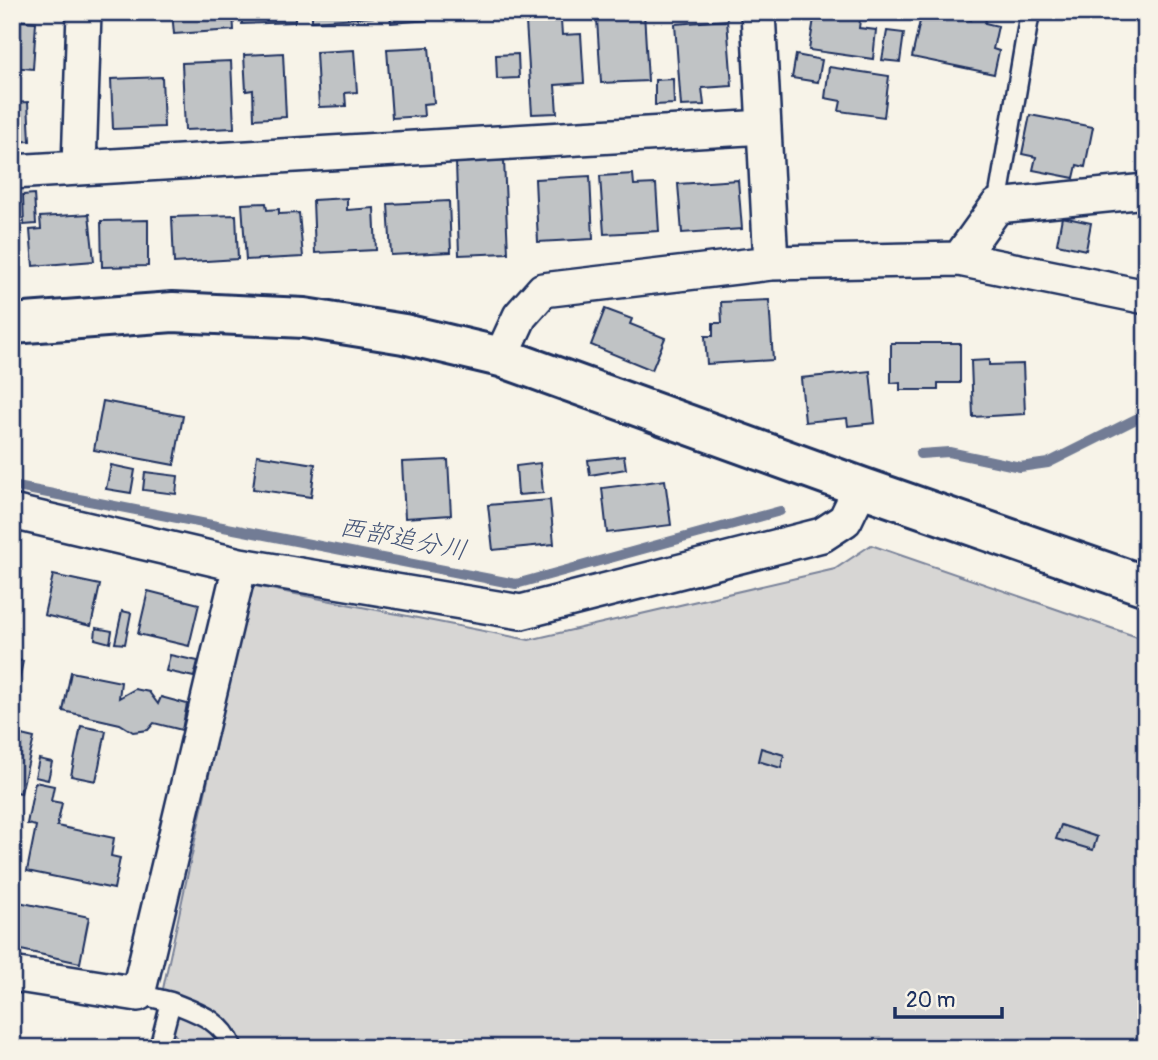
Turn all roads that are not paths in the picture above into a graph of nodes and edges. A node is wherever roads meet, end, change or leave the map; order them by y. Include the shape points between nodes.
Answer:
1 (84, 12) edge
2 (758, 12) edge
3 (1030, 12) edge
4 (764, 127) junction
5 (79, 167) junction
6 (12, 172) edge
7 (1146, 191) edge
8 (997, 206) junction
9 (959, 259) junction
10 (771, 263) junction
11 (1146, 297) edge
12 (12, 324) edge
13 (501, 357) junction
14 (862, 487) junction
15 (12, 512) edge
16 (240, 565) junction
17 (1146, 586) edge
18 (12, 974) edge
19 (138, 994) junction
20 (171, 1002) junction
21 (159, 1048) edge
22 (233, 1048) edge

1 - 5 street
2 - 4 street
3 - 8 lane
4 - 5 street
4 - 10 street
5 - 6 street
7 - 8 street
8 - 9 street
9 - 10 street
9 - 11 street
10 - 13 street via 543,290 520,316
12 - 13 street via 173,312 303,318 404,334
13 - 14 street
14 - 16 street via 845,520 822,535 521,612
14 - 17 street
15 - 16 street
16 - 19 street
18 - 19 street
19 - 20 lane
20 - 21 lane
20 - 22 lane via 212,1018

